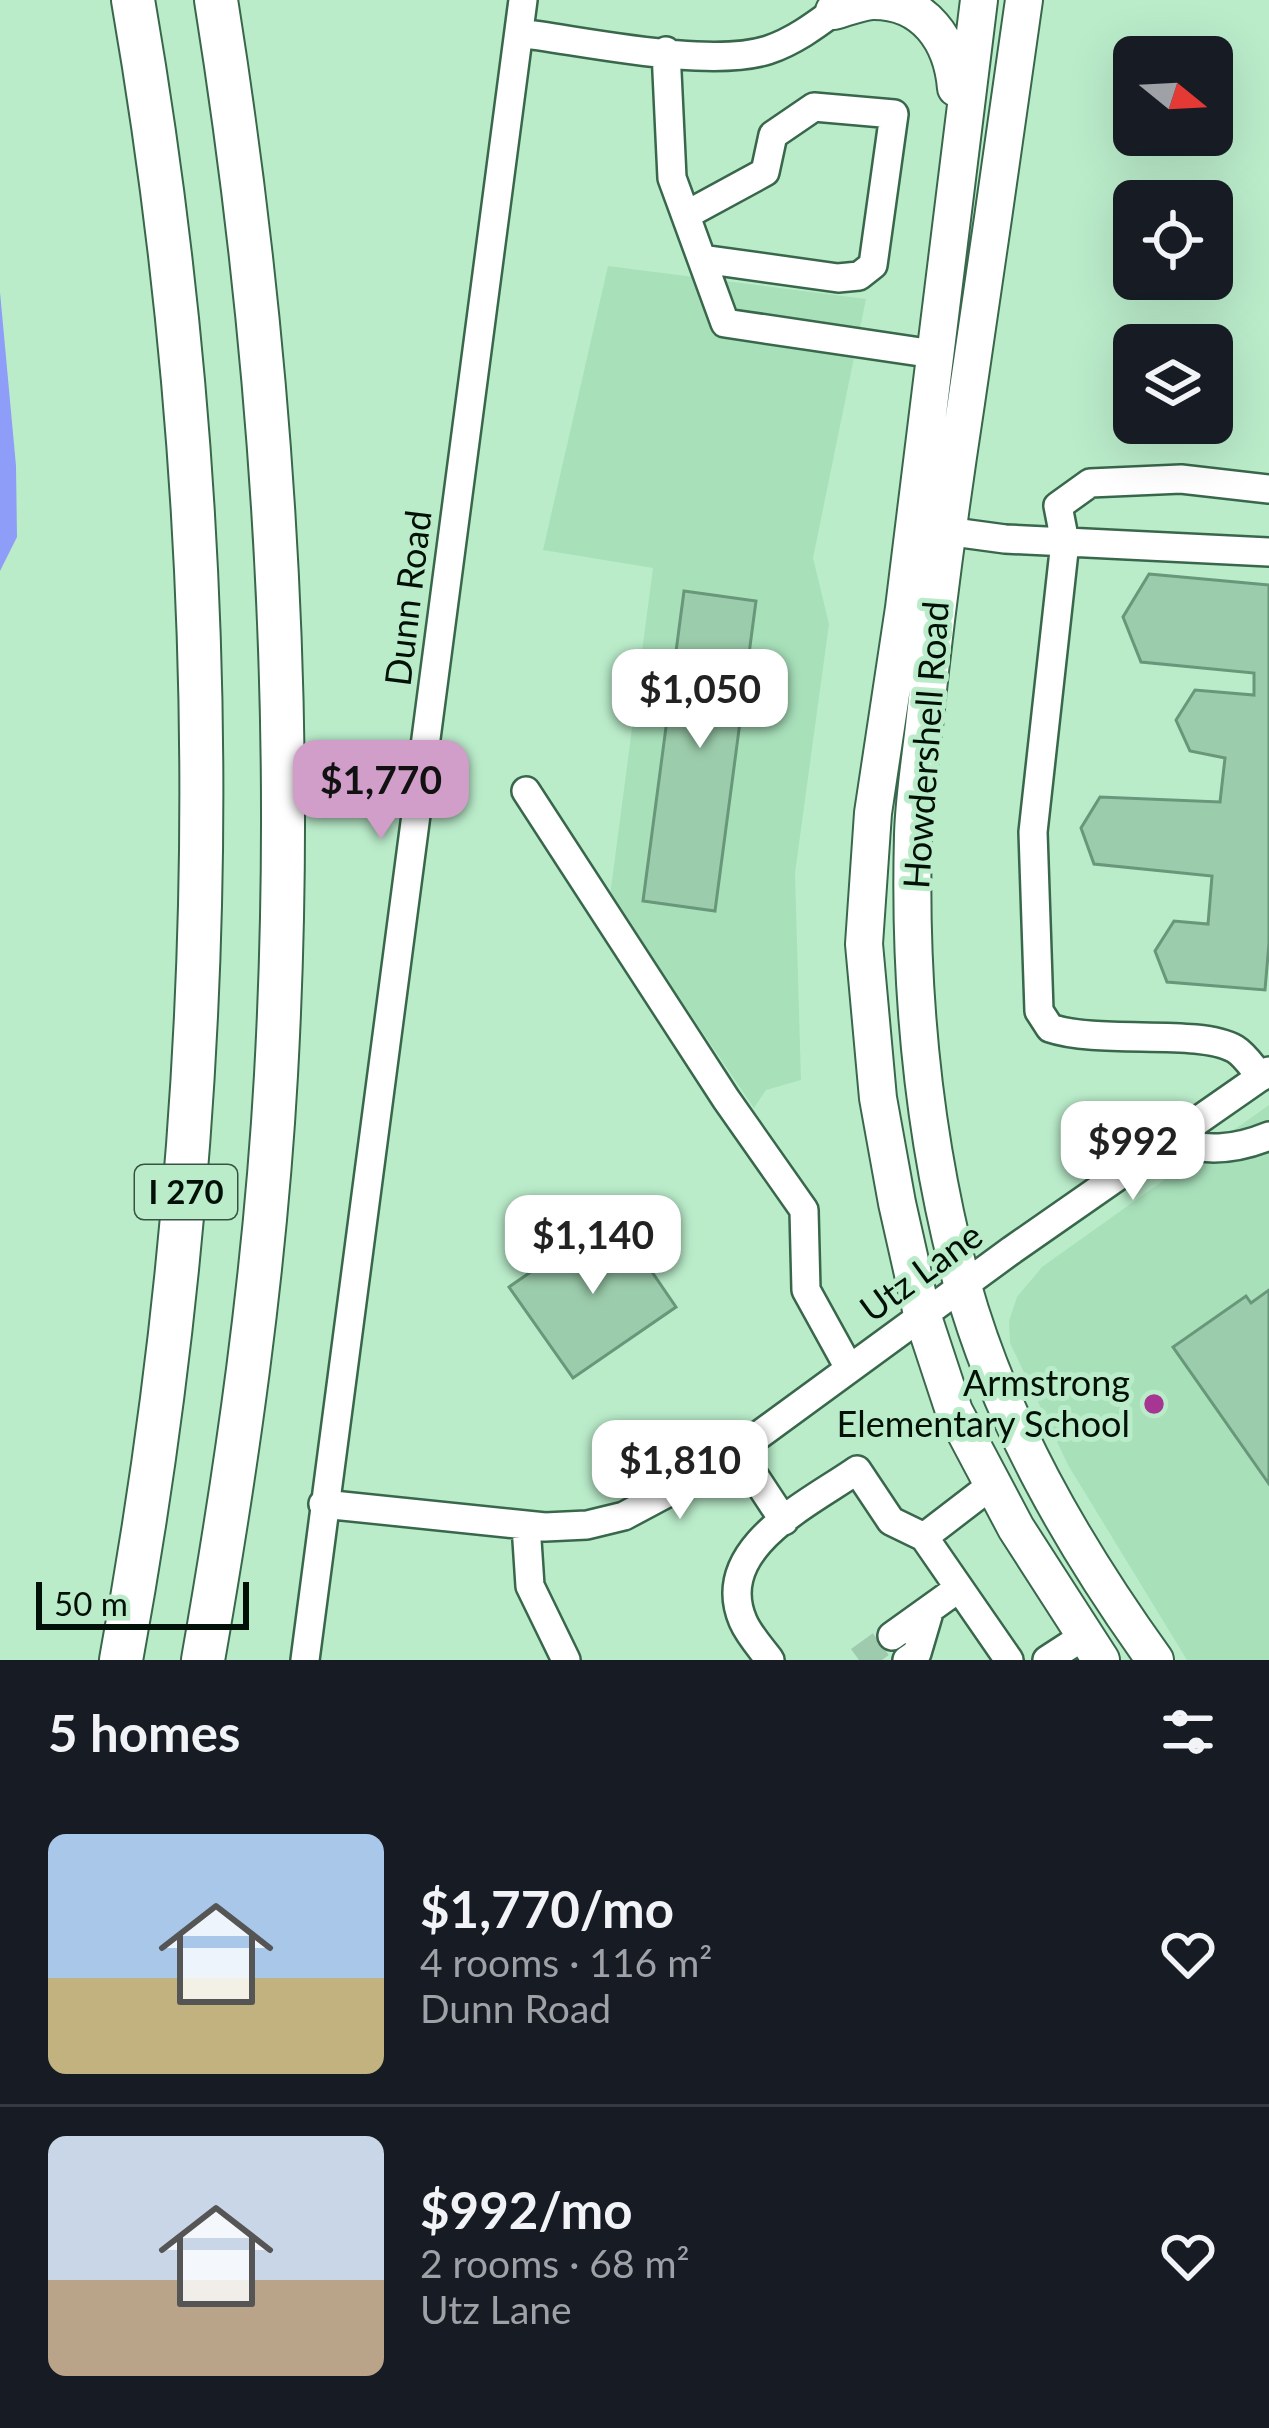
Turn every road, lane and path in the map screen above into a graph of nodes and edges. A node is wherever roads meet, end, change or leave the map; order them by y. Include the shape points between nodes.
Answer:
1 (133, 0) edge
2 (216, 0) edge
3 (523, 0) edge
4 (979, 0) edge
5 (1024, 0) edge
6 (836, 4) edge
7 (519, 33) junction
8 (666, 52) junction
9 (960, 137) junction
10 (686, 215) junction
11 (702, 259) junction
12 (934, 354) junction
13 (1269, 489) edge
14 (946, 531) junction
15 (1066, 542) junction
16 (1269, 552) edge
17 (526, 790) dead end
18 (1265, 1074) edge
19 (1269, 1136) edge
20 (1170, 1139) junction
21 (963, 1286) junction
22 (922, 1314) junction
23 (849, 1368) junction
24 (738, 1451) junction
25 (993, 1484) junction
26 (323, 1504) junction
27 (526, 1525) junction
28 (772, 1529) junction
29 (924, 1537) junction
30 (959, 1588) junction
31 (899, 1648) tunnel mouth
32 (1092, 1648) edge
33 (122, 1660) edge
34 (203, 1660) edge
35 (305, 1660) edge
36 (566, 1660) edge
37 (770, 1660) edge
38 (1009, 1660) edge
39 (1047, 1660) edge
40 (1155, 1660) edge

1 - 33 highway, I 270 via 159,147 192,454 204,867 178,1280
2 - 34 highway, I 270 via 272,448 284,808 264,1233
3 - 7 street, Dunn Road
4 - 9 main road, Howdershell Road
5 - 14 main road, Howdershell Road
6 - 8 street via 763,52
6 - 9 main road via 872,1 919,12 933,24 949,48
7 - 8 street
7 - 26 street, Dunn Road
8 - 10 street via 672,178
9 - 12 main road, Howdershell Road
10 - 11 street
10 - 11 street via 765,172 773,135 814,107 895,114 873,265 859,276
11 - 12 street via 725,323
12 - 22 main road, Howdershell Road via 873,813 864,944 878,1098
13 - 15 street via 1181,479 1090,483 1058,506
14 - 15 street
14 - 21 main road, Howdershell Road via 913,832 914,967 935,1160
15 - 16 street
15 - 18 street via 1034,832 1040,1011 1050,1028 1073,1036 1213,1042 1238,1050
17 - 23 street via 804,1210 806,1290
18 - 20 street, Utz Lane
19 - 20 street via 1194,1149
20 - 21 street, Utz Lane
21 - 22 street, Utz Lane
21 - 40 main road, Howdershell Road via 1008,1410 1060,1513
22 - 23 street, Utz Lane
22 - 25 main road, Howdershell Road via 954,1411
23 - 24 street, Utz Lane
24 - 27 street, Utz Lane via 624,1516
24 - 28 street
25 - 29 street
25 - 32 main road, Howdershell Road
26 - 27 street, Utz Lane
26 - 35 street, Dunn Road
27 - 36 street via 530,1586
28 - 29 street via 857,1470 891,1521
28 - 37 street via 748,1555 739,1607
29 - 30 street
30 - 31 street
30 - 38 street
32 - 39 street

